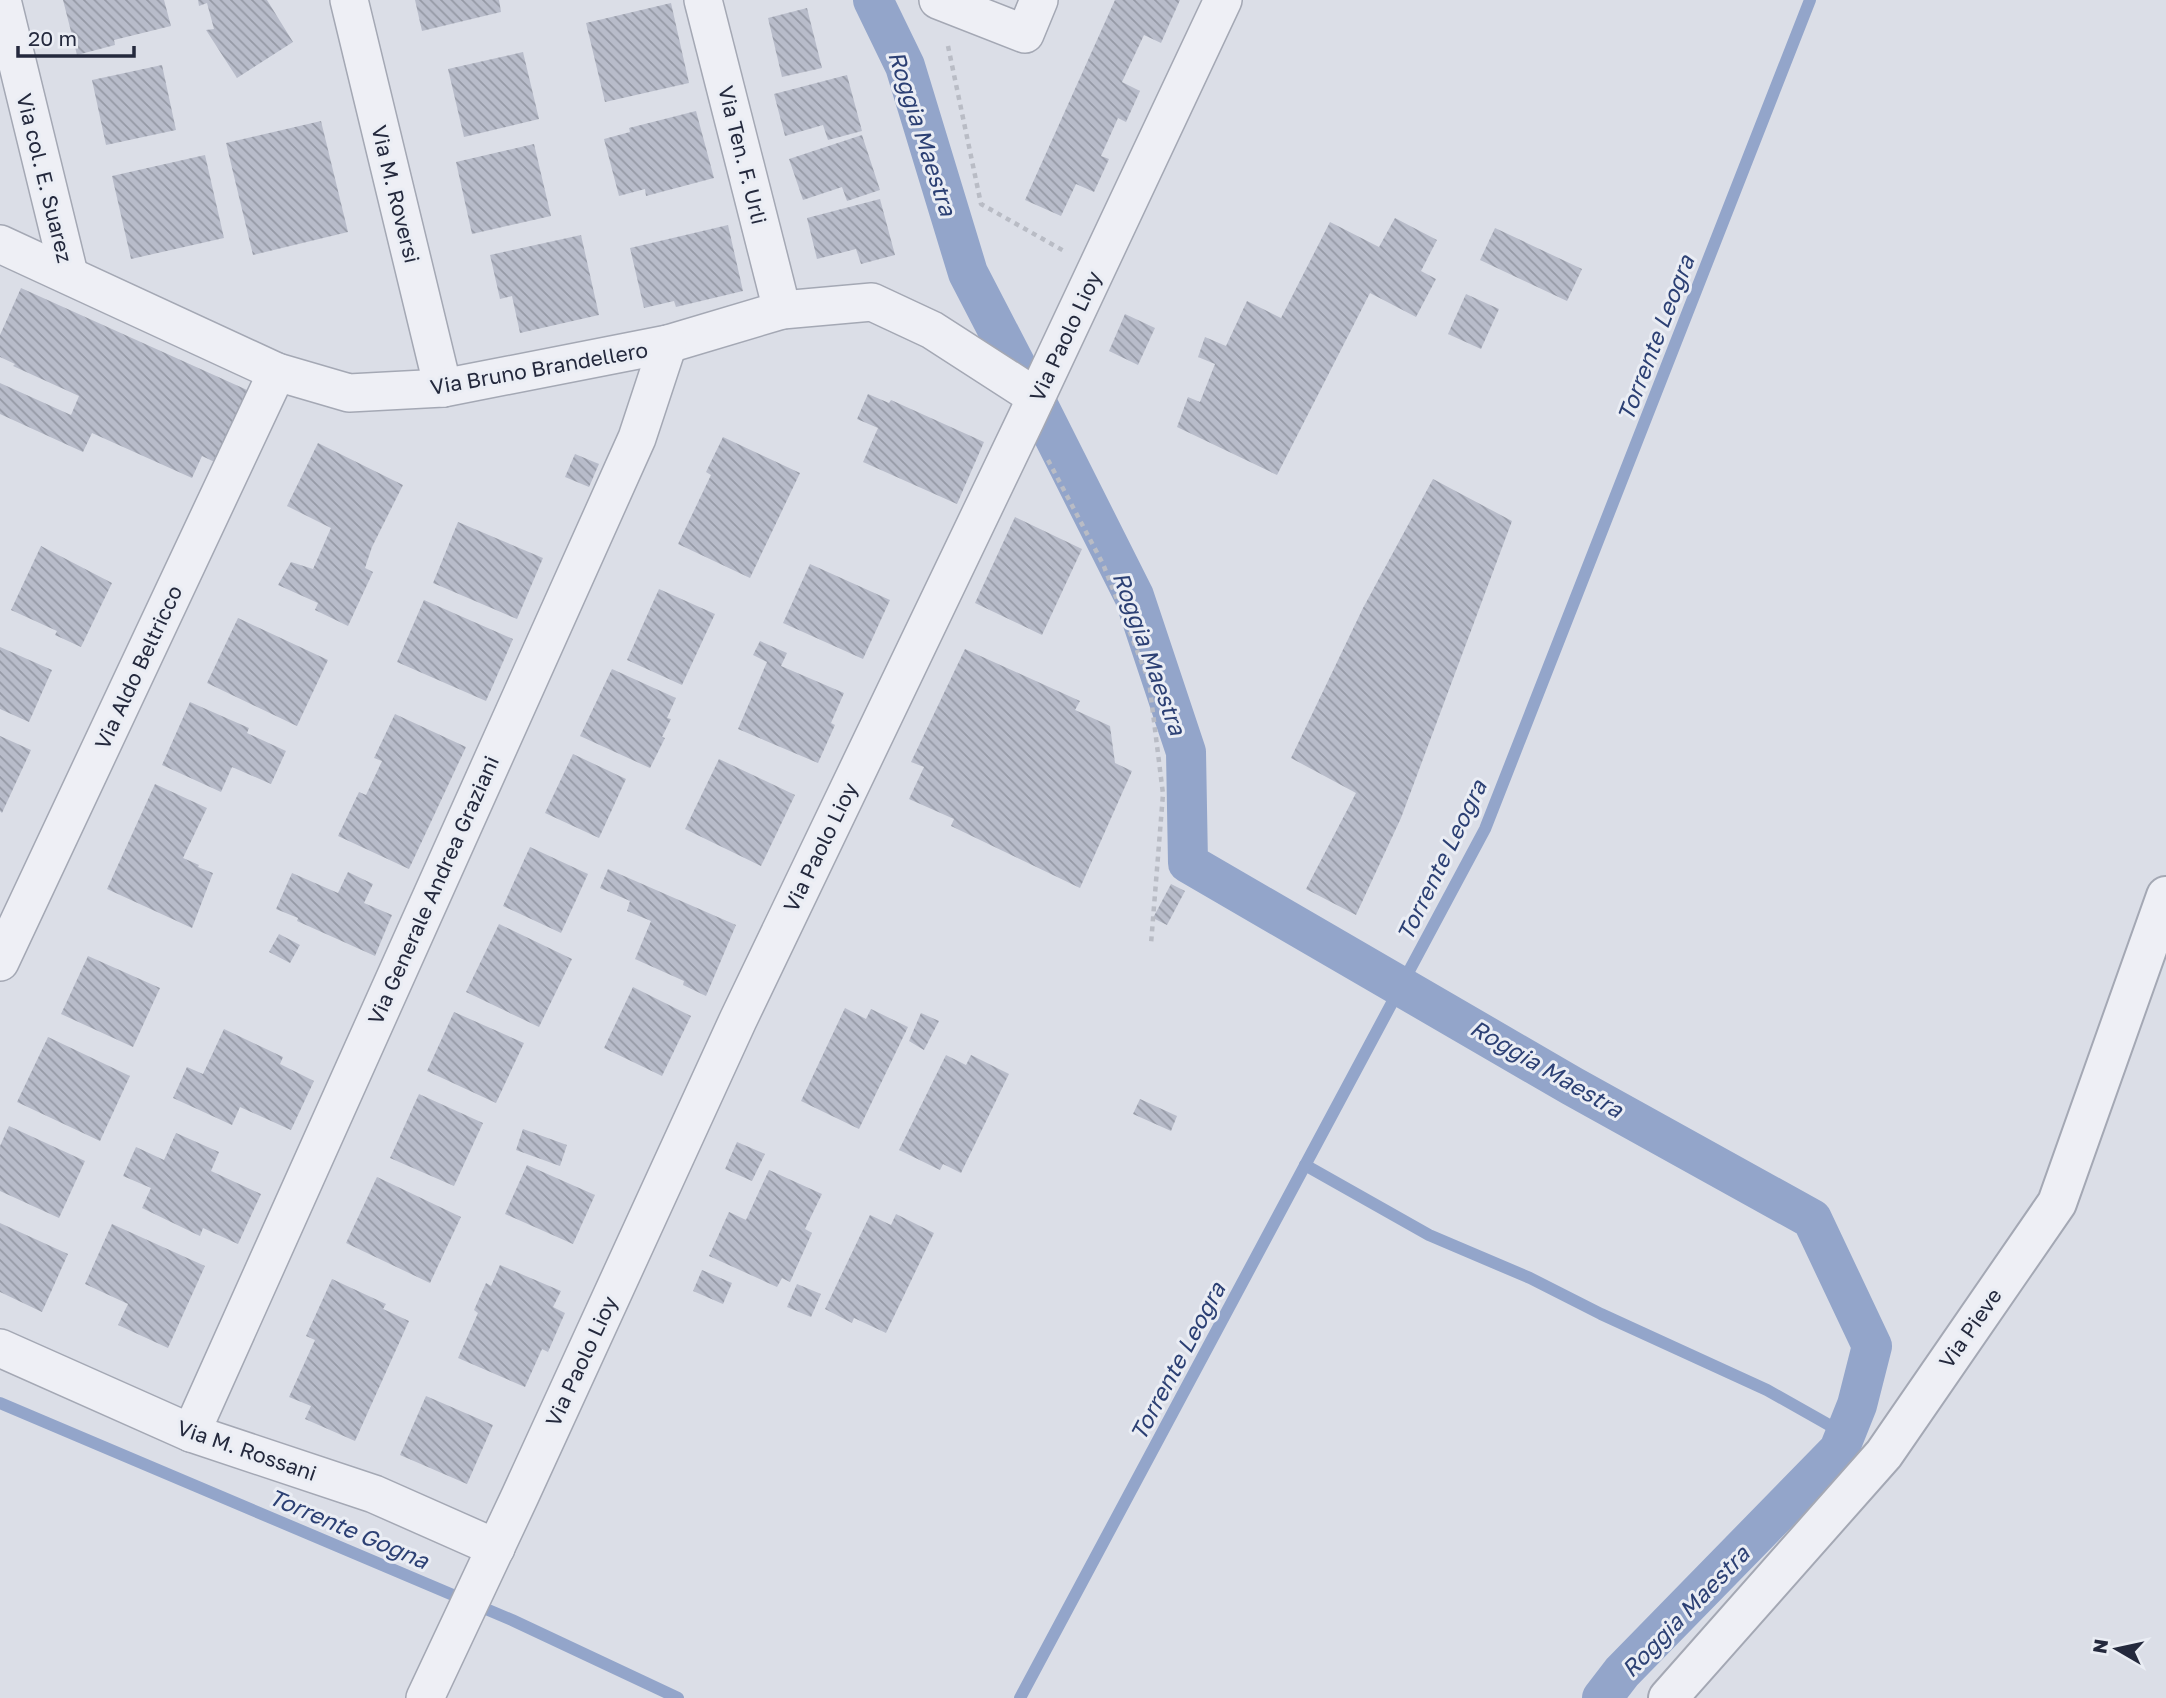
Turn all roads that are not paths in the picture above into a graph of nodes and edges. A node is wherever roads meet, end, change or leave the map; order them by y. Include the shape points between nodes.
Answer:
1 (2, 0) edge
2 (349, 0) edge
3 (703, 0) edge
4 (938, 0) edge
5 (1039, 0) edge
6 (1223, 0) edge
7 (0, 244) edge
8 (69, 274) junction
9 (782, 310) junction
10 (668, 344) junction
11 (276, 372) junction
12 (443, 388) junction
13 (1031, 408) junction
14 (2166, 896) edge
15 (0, 962) edge
16 (0, 1348) edge
17 (191, 1433) junction
18 (489, 1563) junction
19 (425, 1698) edge
20 (1668, 1698) edge

1 - 8 street, Via col. E. Suarez
2 - 12 street, Via M. Roversi
3 - 9 street, Via Ten. F. Urli
4 - 5 street via 1025,34
6 - 13 street, Via Paolo Lioy
7 - 8 street, Via Bruno Brandellero
8 - 11 street, Via Bruno Brandellero
9 - 10 street, Via Bruno Brandellero
9 - 13 street, Via Bruno Brandellero via 872,302 932,330
10 - 12 street, Via Bruno Brandellero
10 - 17 street, Via Generale Andrea Graziani via 637,438
11 - 12 street, Via Bruno Brandellero via 349,393
11 - 15 street, Via Aldo Beltricco
13 - 18 street, Via Paolo Lioy via 738,1020
14 - 20 street, Via Pieve via 2057,1203 1884,1454
16 - 17 street, Via M. Rossani
17 - 18 street, Via M. Rossani via 374,1494
18 - 19 street, Via Paolo Lioy

